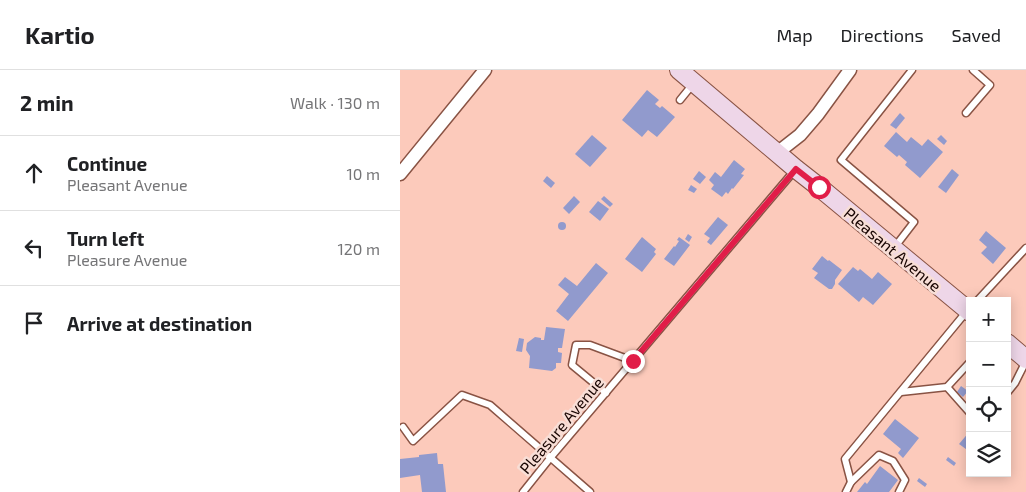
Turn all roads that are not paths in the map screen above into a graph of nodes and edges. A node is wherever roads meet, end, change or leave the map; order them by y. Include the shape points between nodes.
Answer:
1 (485, 70) edge
2 (679, 70) edge
3 (850, 70) edge
4 (912, 70) edge
5 (973, 70) edge
6 (694, 83) junction
7 (680, 100) dead end
8 (966, 113) dead end
9 (777, 153) junction
10 (796, 169) junction
11 (400, 174) edge
12 (1026, 248) edge
13 (893, 249) junction
14 (981, 297) edge
15 (966, 304) edge
16 (966, 314) edge
17 (1011, 347) edge
18 (1026, 360) edge
19 (633, 361) junction
20 (966, 366) edge
21 (947, 387) junction
22 (1011, 388) edge
23 (901, 392) junction
24 (606, 393) junction
25 (966, 408) edge
26 (403, 427) dead end
27 (551, 457) junction
28 (851, 482) junction
29 (523, 492) edge
30 (590, 492) edge
31 (846, 492) edge
32 (899, 492) edge

1 - 11 street
2 - 6 street, Pleasant Avenue
3 - 9 street via 800,135
4 - 13 lane via 841,160 914,222
5 - 8 lane via 990,85
6 - 7 lane
6 - 9 street, Pleasant Avenue
9 - 10 street, Pleasant Avenue
10 - 13 street, Pleasant Avenue
10 - 19 lane, Pleasure Avenue
12 - 14 lane
13 - 15 street, Pleasant Avenue
16 - 23 lane
17 - 18 street
18 - 22 lane
19 - 24 lane, Pleasure Avenue
19 - 24 lane via 590,345 576,345 572,365
20 - 21 lane
21 - 23 lane
21 - 25 lane
23 - 28 lane via 845,460
24 - 27 lane, Pleasure Avenue
26 - 27 lane via 413,441 462,395 490,405
27 - 29 lane, Pleasure Avenue
27 - 30 lane
28 - 31 lane
28 - 32 lane via 880,455 893,462 905,480

